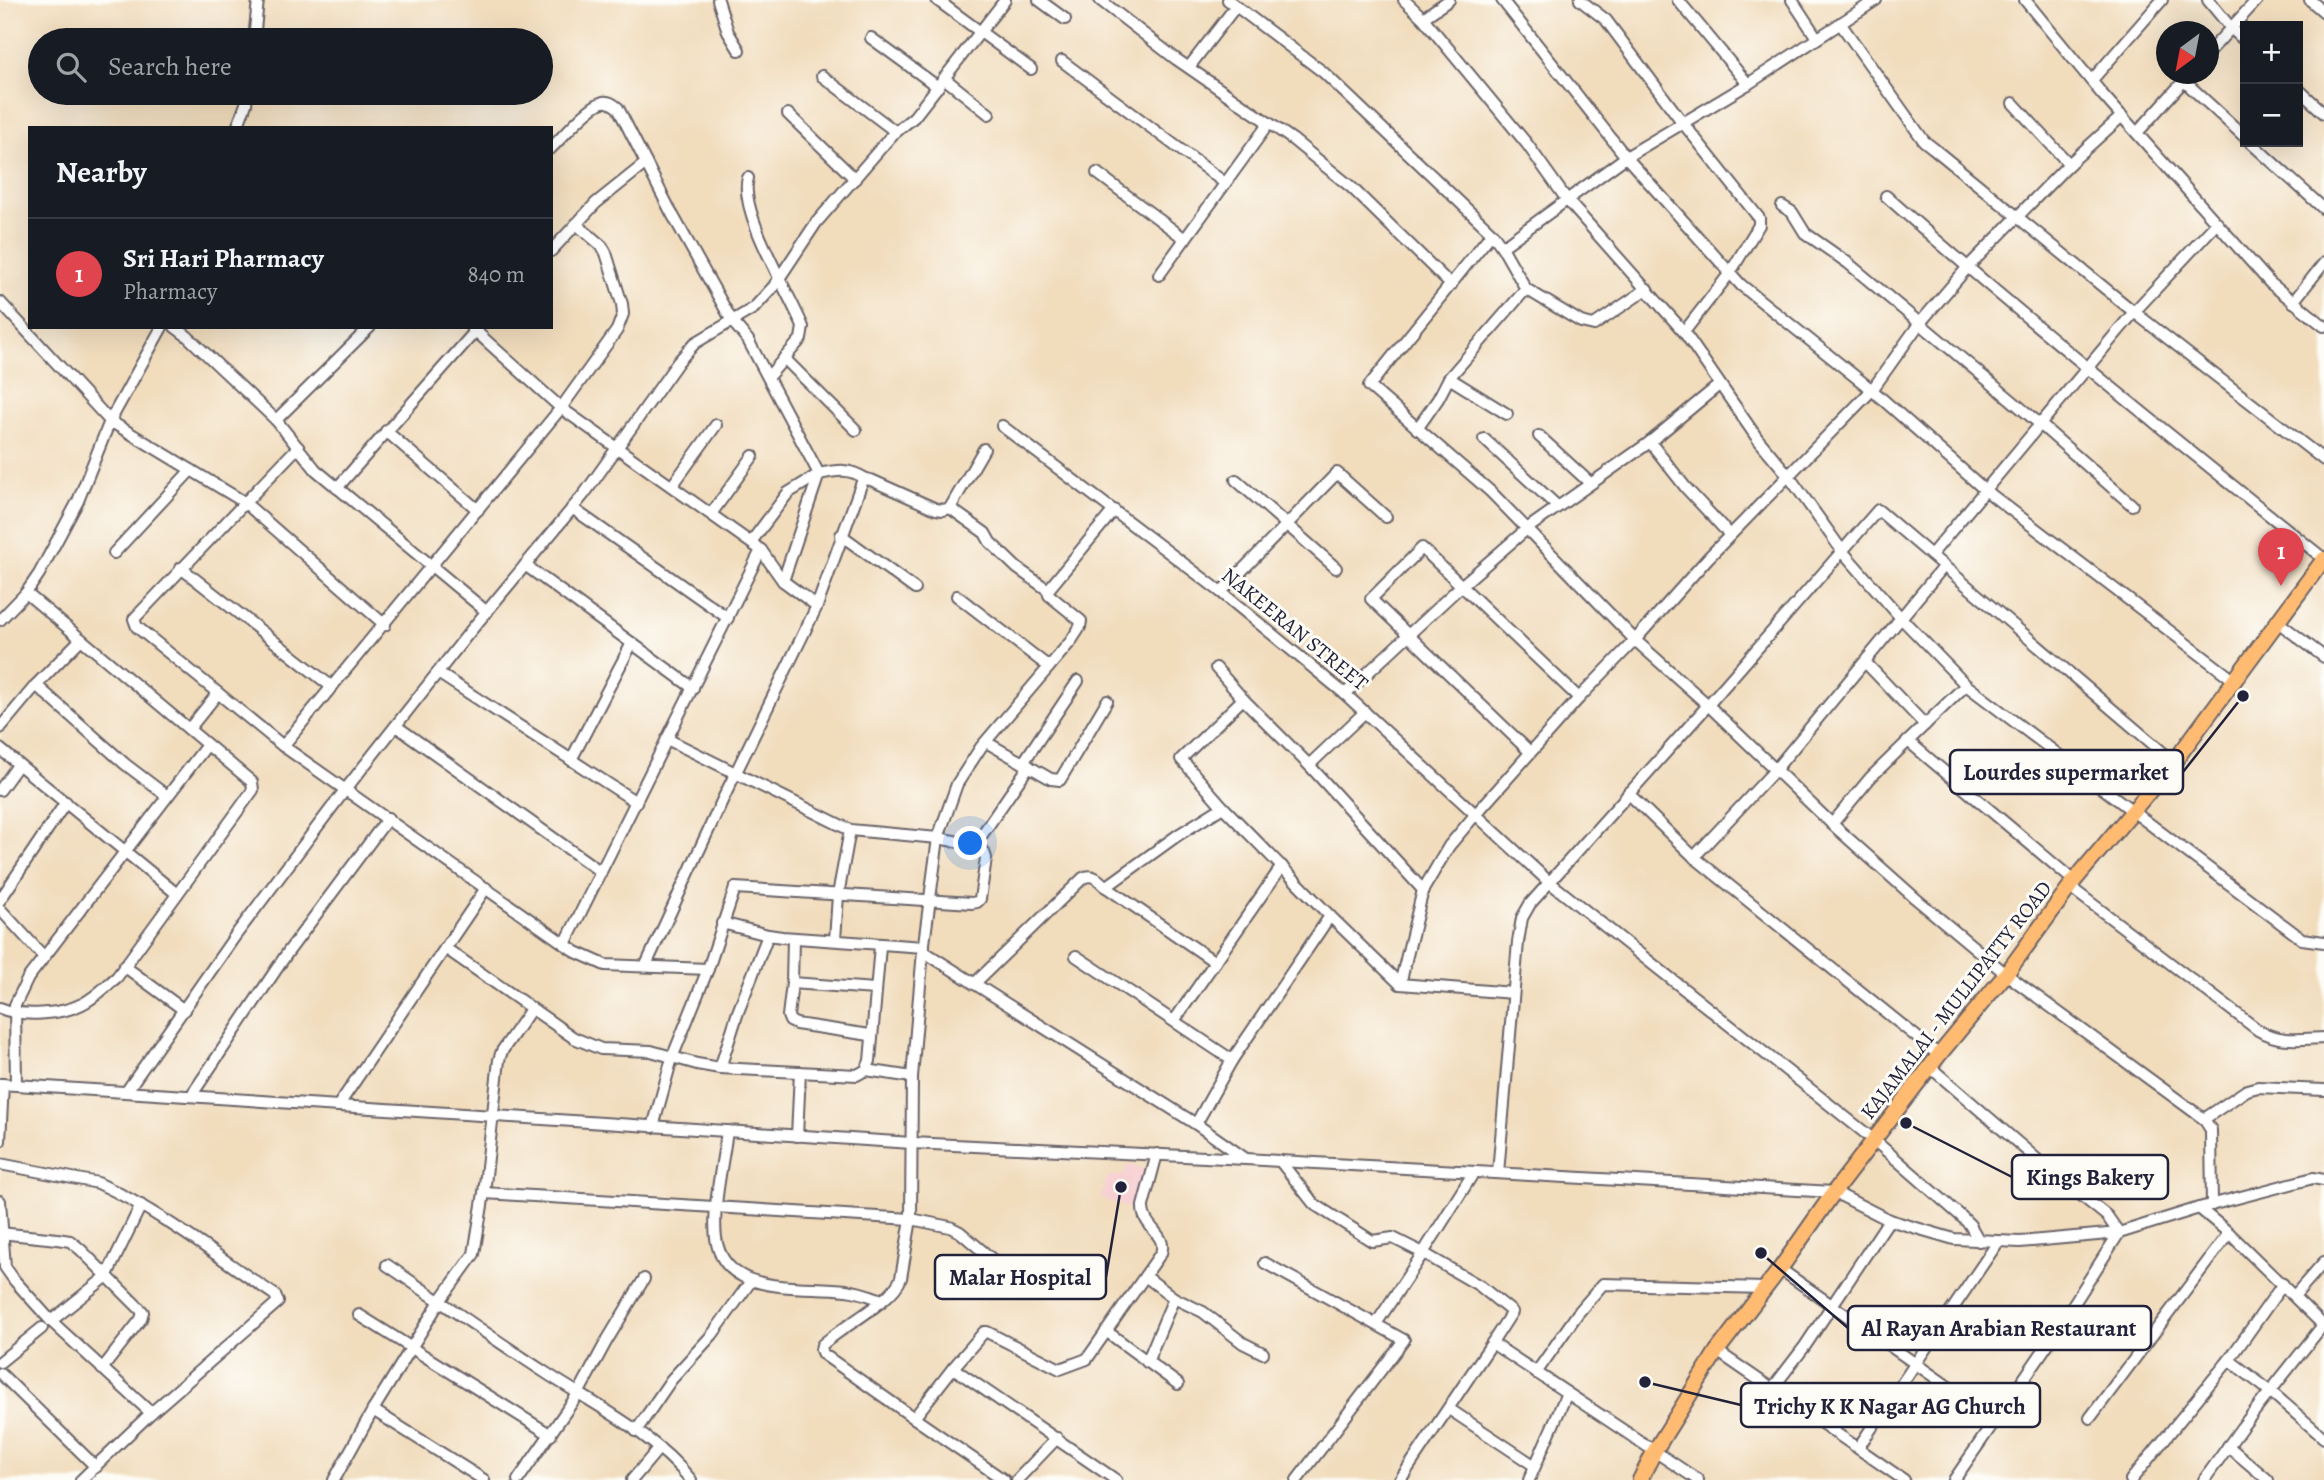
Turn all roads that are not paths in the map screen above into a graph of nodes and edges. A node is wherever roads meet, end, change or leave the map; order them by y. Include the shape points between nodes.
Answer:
1 (258, 0) edge
2 (718, 0) edge
3 (937, 0) edge
4 (1005, 0) edge
5 (1040, 0) edge
6 (1100, 0) edge
7 (1404, 0) edge
8 (1449, 0) edge
9 (1502, 0) edge
10 (1580, 0) edge
11 (1678, 0) edge
12 (1792, 0) edge
13 (1853, 0) edge
14 (1876, 0) edge
15 (2162, 0) edge
16 (2208, 0) edge
17 (2257, 0) edge
18 (2310, 0) edge
19 (2028, 1) edge
20 (1232, 3) edge
21 (1861, 10) junction
22 (2324, 12) edge
23 (1423, 18) junction
24 (1065, 19) dead end
25 (1840, 23) junction
26 (255, 28) edge
27 (2231, 28) junction
28 (980, 32) junction
29 (2240, 36) edge
30 (871, 38) dead end
31 (1817, 38) junction
32 (2219, 41) edge
33 (739, 50) dead end
34 (1062, 61) dead end
35 (1189, 67) junction
36 (1031, 69) dead end
37 (822, 76) dead end
38 (2092, 80) junction
39 (941, 83) junction
40 (1748, 84) junction
41 (2181, 84) edge
42 (2194, 84) edge
43 (2303, 94) edge
44 (2012, 103) dead end
45 (246, 105) edge
46 (2324, 113) edge
47 (788, 114) dead end
48 (989, 114) dead end
49 (2122, 116) junction
50 (1269, 123) junction
51 (1683, 123) junction
52 (238, 126) edge
53 (896, 132) junction
54 (2240, 132) edge
55 (2137, 133) junction
56 (553, 146) edge
57 (2256, 147) edge
58 (1626, 158) junction
59 (646, 163) junction
60 (2069, 164) junction
61 (1097, 173) dead end
62 (748, 178) dead end
63 (855, 179) junction
64 (1225, 183) junction
65 (1886, 196) dead end
66 (1567, 200) junction
67 (1782, 206) dead end
68 (2324, 209) edge
69 (2017, 217) junction
70 (2217, 223) junction
71 (576, 225) junction
72 (1492, 233) junction
73 (1185, 239) junction
74 (1502, 247) junction
75 (553, 249) edge
76 (2324, 263) edge
77 (1966, 268) junction
78 (1730, 273) junction
79 (1159, 275) dead end
80 (780, 277) junction
81 (1451, 285) junction
82 (1526, 289) junction
83 (1647, 289) junction
84 (0, 302) edge
85 (2293, 302) junction
86 (2134, 312) junction
87 (732, 321) junction
88 (1919, 324) junction
89 (2324, 326) edge
90 (161, 329) edge
91 (177, 329) edge
92 (368, 329) edge
93 (475, 329) edge
94 (1684, 332) junction
95 (785, 358) junction
96 (2088, 369) junction
97 (768, 377) junction
98 (1449, 377) junction
99 (1719, 385) junction
100 (1872, 390) junction
101 (561, 408) junction
102 (1507, 414) dead end
103 (276, 420) junction
104 (110, 421) junction
105 (716, 425) dead end
106 (2041, 425) junction
107 (1002, 426) dead end
108 (1417, 429) junction
109 (856, 430) dead end
110 (386, 431) junction
111 (1539, 436) dead end
112 (1484, 439) dead end
113 (1650, 442) junction
114 (298, 447) junction
115 (618, 449) junction
116 (984, 449) dead end
117 (753, 456) dead end
118 (2324, 460) edge
119 (191, 470) junction
120 (819, 474) junction
121 (1787, 475) junction
122 (866, 479) junction
123 (1236, 480) dead end
124 (1590, 484) junction
125 (673, 486) junction
126 (338, 488) junction
127 (1985, 490) junction
128 (244, 502) junction
129 (2132, 505) dead end
130 (1557, 506) junction
131 (572, 508) junction
132 (950, 508) junction
133 (478, 510) junction
134 (1114, 510) junction
135 (711, 514) junction
136 (1386, 517) dead end
137 (1286, 524) junction
138 (1528, 528) junction
139 (841, 535) junction
140 (1730, 535) junction
141 (751, 542) junction
142 (761, 550) junction
143 (1843, 552) junction
144 (114, 553) dead end
145 (1931, 555) junction
146 (2324, 559) edge
147 (525, 565) junction
148 (1944, 566) junction
149 (181, 568) junction
150 (431, 568) junction
151 (1336, 568) dead end
152 (783, 581) junction
153 (1462, 585) junction
154 (915, 589) dead end
155 (1048, 590) junction
156 (1220, 592) junction
157 (26, 593) junction
158 (957, 596) dead end
159 (817, 606) junction
160 (487, 612) junction
161 (728, 618) junction
162 (1901, 618) junction
163 (0, 620) edge
164 (2278, 622) junction
165 (385, 625) junction
166 (1408, 635) junction
167 (81, 639) junction
168 (1635, 640) junction
169 (632, 643) junction
170 (2324, 657) edge
171 (1865, 662) junction
172 (1049, 667) junction
173 (1216, 668) dead end
174 (438, 673) junction
175 (1078, 681) dead end
176 (2235, 681) junction
177 (36, 685) junction
178 (1966, 685) junction
179 (332, 687) junction
180 (693, 688) junction
181 (218, 693) junction
182 (1345, 694) junction
183 (1578, 698) junction
184 (1243, 699) junction
185 (1107, 701) dead end
186 (1708, 705) junction
187 (1365, 712) junction
188 (1925, 725) junction
189 (396, 726) junction
190 (0, 728) edge
191 (189, 729) junction
192 (667, 739) junction
193 (985, 741) junction
194 (1908, 741) junction
195 (207, 745) junction
196 (284, 746) junction
197 (0, 749) edge
198 (1530, 752) junction
199 (571, 760) junction
200 (2174, 762) junction
201 (18, 765) junction
202 (1026, 765) junction
203 (1309, 765) junction
204 (1775, 770) junction
205 (735, 773) junction
206 (0, 790) edge
207 (345, 790) junction
208 (1628, 793) junction
209 (167, 796) junction
210 (66, 802) junction
211 (636, 802) junction
212 (1223, 807) junction
213 (2133, 811) junction
214 (1475, 815) junction
215 (388, 818) junction
216 (1832, 824) junction
217 (850, 830) junction
218 (938, 838) junction
219 (975, 845) junction
220 (124, 850) junction
221 (1694, 857) junction
222 (1282, 866) junction
223 (601, 872) junction
224 (1548, 881) junction
225 (2072, 884) junction
226 (1107, 887) junction
227 (486, 888) junction
228 (1423, 890) junction
229 (177, 894) junction
230 (838, 895) junction
231 (930, 899) junction
232 (0, 900) edge
233 (0, 909) edge
234 (1330, 916) junction
235 (722, 923) junction
236 (768, 936) junction
237 (793, 939) junction
238 (835, 940) junction
239 (2324, 942) edge
240 (565, 944) junction
241 (880, 946) junction
242 (445, 948) junction
243 (924, 949) junction
244 (1076, 956) dead end
245 (44, 957) junction
246 (1215, 962) junction
247 (646, 965) junction
248 (124, 966) junction
249 (708, 969) junction
250 (2006, 974) junction
251 (792, 983) junction
252 (974, 984) junction
253 (1400, 984) junction
254 (875, 989) junction
255 (1513, 993) junction
256 (0, 1007) edge
257 (531, 1009) junction
258 (184, 1010) junction
259 (16, 1013) junction
260 (1174, 1021) junction
261 (870, 1035) junction
262 (2324, 1038) edge
263 (672, 1058) junction
264 (1232, 1060) junction
265 (1935, 1061) junction
266 (720, 1068) junction
267 (866, 1070) junction
268 (800, 1072) junction
269 (912, 1077) junction
270 (2, 1084) edge
271 (16, 1085) junction
272 (2324, 1090) edge
273 (126, 1092) junction
274 (191, 1096) junction
275 (338, 1106) junction
276 (494, 1116) junction
277 (2204, 1119) junction
278 (1196, 1124) junction
279 (653, 1127) junction
280 (727, 1131) junction
281 (797, 1136) junction
282 (1874, 1140) junction
283 (0, 1141) edge
284 (912, 1143) junction
285 (1157, 1154) junction
286 (1246, 1158) junction
287 (1280, 1161) junction
288 (0, 1164) edge
289 (1474, 1172) junction
290 (1498, 1173) junction
291 (2324, 1180) edge
292 (1834, 1192) junction
293 (484, 1194) junction
294 (0, 1201) edge
295 (141, 1205) junction
296 (2211, 1205) junction
297 (2199, 1208) junction
298 (717, 1209) junction
299 (911, 1219) junction
300 (1889, 1220) junction
301 (1, 1233) edge
302 (2119, 1233) junction
303 (2229, 1233) junction
304 (1979, 1241) junction
305 (1998, 1242) junction
306 (1423, 1252) junction
307 (2324, 1262) edge
308 (1265, 1263) dead end
309 (387, 1265) dead end
310 (1780, 1269) junction
311 (1145, 1276) junction
312 (106, 1277) junction
313 (644, 1279) dead end
314 (751, 1281) junction
315 (1019, 1282) dead end
316 (2283, 1284) junction
317 (1766, 1287) junction
318 (2295, 1295) junction
319 (1174, 1298) junction
320 (883, 1300) junction
321 (440, 1301) junction
322 (1832, 1305) junction
323 (359, 1315) dead end
324 (1376, 1324) junction
325 (47, 1325) junction
326 (2324, 1325) edge
327 (1106, 1331) junction
328 (1492, 1343) junction
329 (411, 1349) junction
330 (1717, 1351) junction
331 (1264, 1353) dead end
332 (2229, 1360) junction
333 (0, 1362) edge
334 (1147, 1362) junction
335 (1916, 1364) junction
336 (953, 1368) junction
337 (102, 1369) junction
338 (0, 1373) edge
339 (1536, 1373) junction
340 (1178, 1384) dead end
341 (1772, 1389) junction
342 (2270, 1391) junction
343 (1567, 1393) junction
344 (579, 1394) junction
345 (1449, 1409) junction
346 (373, 1410) junction
347 (151, 1413) junction
348 (914, 1418) junction
349 (2090, 1418) dead end
350 (1996, 1420) junction
351 (636, 1431) junction
352 (551, 1435) junction
353 (1057, 1438) junction
354 (2324, 1438) edge
355 (2228, 1446) junction
356 (659, 1448) junction
357 (1858, 1448) junction
358 (1654, 1452) junction
359 (1535, 1466) junction
360 (96, 1467) junction
361 (336, 1477) edge
362 (80, 1480) edge
363 (349, 1480) edge
364 (484, 1480) edge
365 (518, 1480) edge
366 (632, 1480) edge
367 (691, 1480) edge
368 (1004, 1480) edge
369 (1017, 1480) edge
370 (1116, 1480) edge
371 (1297, 1480) edge
372 (1400, 1480) edge
373 (1529, 1480) edge
374 (1640, 1480) edge
375 (1698, 1480) edge
376 (1904, 1480) edge
377 (1954, 1480) edge
378 (2131, 1480) edge
379 (2204, 1480) edge
380 (2268, 1480) edge

1 - 26 street
2 - 33 street
3 - 28 street
4 - 28 street
5 - 24 street
6 - 35 street
7 - 23 street
8 - 23 street
9 - 58 street
10 - 51 street via 1606,20
11 - 40 street
12 - 31 street
13 - 21 street
14 - 21 street
15 - 38 street
16 - 27 street
17 - 27 street
18 - 22 street
19 - 38 street
20 - 35 street
20 - 72 street via 1323,72
21 - 25 street
23 - 66 street
25 - 31 street
25 - 69 street via 1924,141
27 - 29 street
27 - 32 street
28 - 36 street
28 - 39 street
30 - 39 street
31 - 40 street
34 - 64 street
35 - 50 street
37 - 53 street
38 - 49 street
39 - 48 street
39 - 53 street
40 - 51 street
41 - 55 street
42 - 54 street
43 - 46 street
44 - 60 street
45 - 52 street
47 - 63 street
49 - 55 street
49 - 60 street
50 - 64 street
50 - 81 street via 1351,187
51 - 58 street
51 - 78 street via 1759,218
53 - 63 street
55 - 70 street
56 - 59 street via 605,101 618,108
57 - 68 street
58 - 66 street
58 - 78 street
59 - 71 street
59 - 87 street
60 - 69 street
61 - 73 street
62 - 80 street via 755,221
63 - 80 street via 816,223
64 - 73 street
65 - 77 street
66 - 74 street
66 - 83 street
67 - 88 street via 1805,233
69 - 77 street
69 - 86 street
70 - 85 street
70 - 86 street
71 - 75 street
71 - 101 street via 606,253 623,314 617,330
72 - 74 street
72 - 81 street
73 - 79 street
74 - 82 street
76 - 85 street
77 - 88 street
77 - 96 street
78 - 94 street
78 - 100 street
80 - 87 street via 754,308
80 - 95 street via 803,327 801,339
81 - 108 street via 1369,386
82 - 83 street via 1594,325
82 - 98 street
83 - 94 street
84 - 104 street
85 - 89 street
86 - 96 street
86 - 118 street
87 - 97 street
87 - 115 street via 695,343
88 - 100 street
88 - 106 street
90 - 104 street
91 - 103 street
92 - 103 street
93 - 101 street
93 - 110 street
94 - 99 street
95 - 97 street
95 - 109 street
96 - 106 street
96 - 146 street
97 - 120 street
98 - 102 street
98 - 108 street
99 - 113 street
99 - 121 street
100 - 121 street
100 - 127 street
101 - 115 street
101 - 133 street
103 - 114 street
104 - 119 street
104 - 157 street via 78,501
105 - 125 street
106 - 127 street
106 - 129 street
107 - 134 street, NAKEERAN STREET
108 - 138 street
110 - 126 street
110 - 133 street
111 - 124 street
112 - 130 street
113 - 124 street
113 - 140 street
114 - 126 street
114 - 128 street
115 - 125 street
115 - 131 street
116 - 132 street
117 - 135 street
119 - 128 street
119 - 144 street
120 - 122 street via 846,469
120 - 141 street via 788,493
120 - 152 street
121 - 140 street
121 - 143 street
122 - 132 street via 936,509
122 - 139 street via 858,488
123 - 137 street
124 - 130 street
125 - 135 street
126 - 150 street
127 - 145 street
127 - 176 street
128 - 149 street
128 - 165 street
130 - 138 street
131 - 147 street
131 - 161 street
132 - 155 street
133 - 150 street
134 - 155 street
134 - 156 street, NAKEERAN STREET
135 - 141 street
136 - 137 street via 1337,473
137 - 151 street
137 - 156 street
138 - 153 street
138 - 168 street
139 - 154 street
139 - 159 street
140 - 168 street
141 - 142 street
142 - 152 street
142 - 161 street
143 - 145 street via 1878,510
143 - 162 street
143 - 186 street
145 - 148 street
146 - 164 main road, KAJAMALAI - MULLIPATTY ROAD
147 - 160 street
147 - 169 street
148 - 162 street
148 - 200 street
149 - 179 street
149 - 181 street via 134,624
150 - 160 street
150 - 165 street
152 - 159 street
153 - 166 street
153 - 166 street via 1422,548 1371,600
153 - 183 street
155 - 172 street via 1081,621
156 - 182 street, NAKEERAN STREET
157 - 163 street
157 - 167 street
158 - 172 street
159 - 205 street
160 - 174 street
161 - 180 street
162 - 171 street
162 - 178 street
164 - 170 street
164 - 176 main road, KAJAMALAI - MULLIPATTY ROAD
165 - 179 street
166 - 182 street
166 - 198 street
167 - 177 street
167 - 191 street
168 - 183 street
168 - 186 street
169 - 180 street
169 - 199 street
171 - 188 street
171 - 204 street
172 - 193 street
173 - 184 street
174 - 189 street
174 - 199 street
175 - 202 street
176 - 200 main road, KAJAMALAI - MULLIPATTY ROAD
177 - 190 street
177 - 209 street
178 - 188 street
178 - 213 street
179 - 196 street
180 - 192 street
181 - 191 street
181 - 196 street
182 - 187 street, NAKEERAN STREET
183 - 198 street
184 - 203 street
184 - 212 street via 1181,759
185 - 202 street via 1060,780
186 - 204 street
186 - 208 street
187 - 203 street
187 - 214 street, NAKEERAN STREET
188 - 194 street
189 - 207 street
189 - 223 street
191 - 195 street
192 - 205 street
192 - 211 street
193 - 202 street
193 - 218 street via 957,784
194 - 216 street
194 - 225 street
195 - 209 street
195 - 229 street via 252,782 253,790
196 - 207 street
197 - 201 street
198 - 214 street
199 - 211 street
200 - 213 main road, KAJAMALAI - MULLIPATTY ROAD
201 - 206 street
201 - 210 street
202 - 219 street
203 - 228 street
204 - 216 street
204 - 221 street
205 - 217 street
205 - 247 street
207 - 215 street
207 - 258 street
208 - 221 street
208 - 224 street
209 - 220 street
210 - 220 street
210 - 232 street
211 - 223 street
212 - 222 street
212 - 226 street
213 - 225 main road, KAJAMALAI - MULLIPATTY ROAD
213 - 239 street via 2302,939
214 - 224 street, NAKEERAN STREET
214 - 228 street
215 - 227 street
215 - 274 street via 288,952
216 - 250 street
217 - 218 street
217 - 230 street
218 - 219 street
218 - 231 street
219 - 231 street via 986,858 980,899
220 - 229 street
220 - 245 street
221 - 265 street
222 - 234 street
222 - 246 street
223 - 240 street
224 - 255 street via 1522,918
224 - 282 street, NAKEERAN STREET
225 - 250 main road, KAJAMALAI - MULLIPATTY ROAD
225 - 262 street via 2258,1030 2283,1040
226 - 246 street
226 - 252 street via 1094,877 1083,878
227 - 240 street
227 - 242 street
228 - 253 street
229 - 248 street
230 - 231 street
230 - 235 street via 735,888
230 - 238 street
231 - 243 street
233 - 245 street
234 - 253 street
234 - 264 street
235 - 236 street
235 - 249 street
236 - 237 street
236 - 266 street
237 - 238 street
237 - 251 street
238 - 241 street
240 - 247 street via 605,965
241 - 243 street
241 - 254 street
242 - 257 street
242 - 275 street
243 - 252 street
243 - 269 street
244 - 260 street
245 - 259 street via 18,995
246 - 260 street
247 - 249 street
248 - 258 street
248 - 259 street via 81,1005
249 - 263 street
250 - 265 main road, KAJAMALAI - MULLIPATTY ROAD
250 - 277 street
251 - 254 street
251 - 261 street via 790,1021
252 - 278 street
253 - 255 street
254 - 261 street
255 - 290 street
256 - 259 street
257 - 263 street via 574,1038 601,1049 651,1051
257 - 276 street via 502,1051
258 - 273 street
259 - 271 street
260 - 264 street
261 - 267 street
263 - 266 street
263 - 279 street
264 - 278 street
265 - 282 main road, KAJAMALAI - MULLIPATTY ROAD
265 - 302 street via 2047,1168 2101,1211
266 - 268 street
267 - 268 street via 857,1074
267 - 269 street
268 - 281 street
269 - 284 street
270 - 271 street
270 - 283 street
271 - 273 street
272 - 277 street via 2258,1087
273 - 274 street
274 - 275 street
275 - 276 street
276 - 279 street
276 - 293 street
277 - 296 street via 2211,1130
278 - 286 street
279 - 280 street
280 - 281 street
280 - 298 street
281 - 284 street
282 - 292 main road, KAJAMALAI - MULLIPATTY ROAD
282 - 304 street, NAKEERAN STREET via 1962,1217
284 - 285 street
284 - 299 street
285 - 286 street
285 - 311 street via 1142,1215 1163,1246
286 - 287 street
287 - 289 street
287 - 306 street via 1314,1204 1372,1241 1393,1238
288 - 295 street via 98,1183
289 - 290 street
289 - 306 street
290 - 292 street
291 - 296 street via 2313,1178
292 - 300 street
292 - 310 main road, KAJAMALAI - MULLIPATTY ROAD
293 - 298 street
293 - 321 street via 474,1254
294 - 301 street
295 - 312 street
295 - 347 street via 275,1295 278,1302
296 - 297 street
297 - 302 street
297 - 303 street
298 - 299 street
298 - 314 street via 720,1256 732,1272
299 - 315 street via 960,1232
299 - 320 street via 901,1278
300 - 304 street via 1954,1239
300 - 322 street
301 - 312 street via 70,1241
301 - 325 street via 5,1267
302 - 305 street
302 - 350 street
303 - 316 street
303 - 349 street
304 - 305 street
305 - 335 street
306 - 324 street
306 - 328 street via 1480,1286 1512,1312
307 - 318 street
308 - 324 street
309 - 321 street
310 - 317 main road, KAJAMALAI - MULLIPATTY ROAD
310 - 322 street
311 - 319 street
311 - 327 street
312 - 325 street
312 - 337 street via 143,1312
313 - 344 street
314 - 320 street via 849,1290
314 - 351 street
316 - 318 street
316 - 332 street
317 - 330 main road, KAJAMALAI - MULLIPATTY ROAD
317 - 339 street via 1603,1284
318 - 326 street
319 - 331 street
319 - 334 street
320 - 348 street via 827,1340 821,1350
321 - 329 street
321 - 344 street
322 - 335 street
322 - 341 street
323 - 329 street
324 - 371 street via 1404,1340
325 - 333 street
325 - 337 street
326 - 342 street
327 - 334 street
327 - 336 street via 1087,1359 1060,1369 987,1332
328 - 339 street
328 - 345 street
329 - 346 street
329 - 352 street
330 - 341 street
330 - 358 main road, KAJAMALAI - MULLIPATTY ROAD
332 - 342 street
332 - 378 street
334 - 340 street
335 - 350 street
335 - 357 street
336 - 348 street
336 - 353 street
337 - 347 street
338 - 360 street
339 - 343 street
341 - 357 street
342 - 354 street
342 - 355 street
343 - 358 street
343 - 359 street
344 - 351 street
344 - 352 street
345 - 359 street
345 - 372 street
346 - 361 street
346 - 364 street
347 - 360 street
348 - 368 street
350 - 377 street
351 - 356 street
352 - 365 street
353 - 369 street
353 - 370 street
355 - 379 street
355 - 380 street
356 - 366 street
356 - 367 street
357 - 376 street
358 - 374 main road, KAJAMALAI - MULLIPATTY ROAD
358 - 375 street
359 - 373 street
360 - 362 street
361 - 363 street

